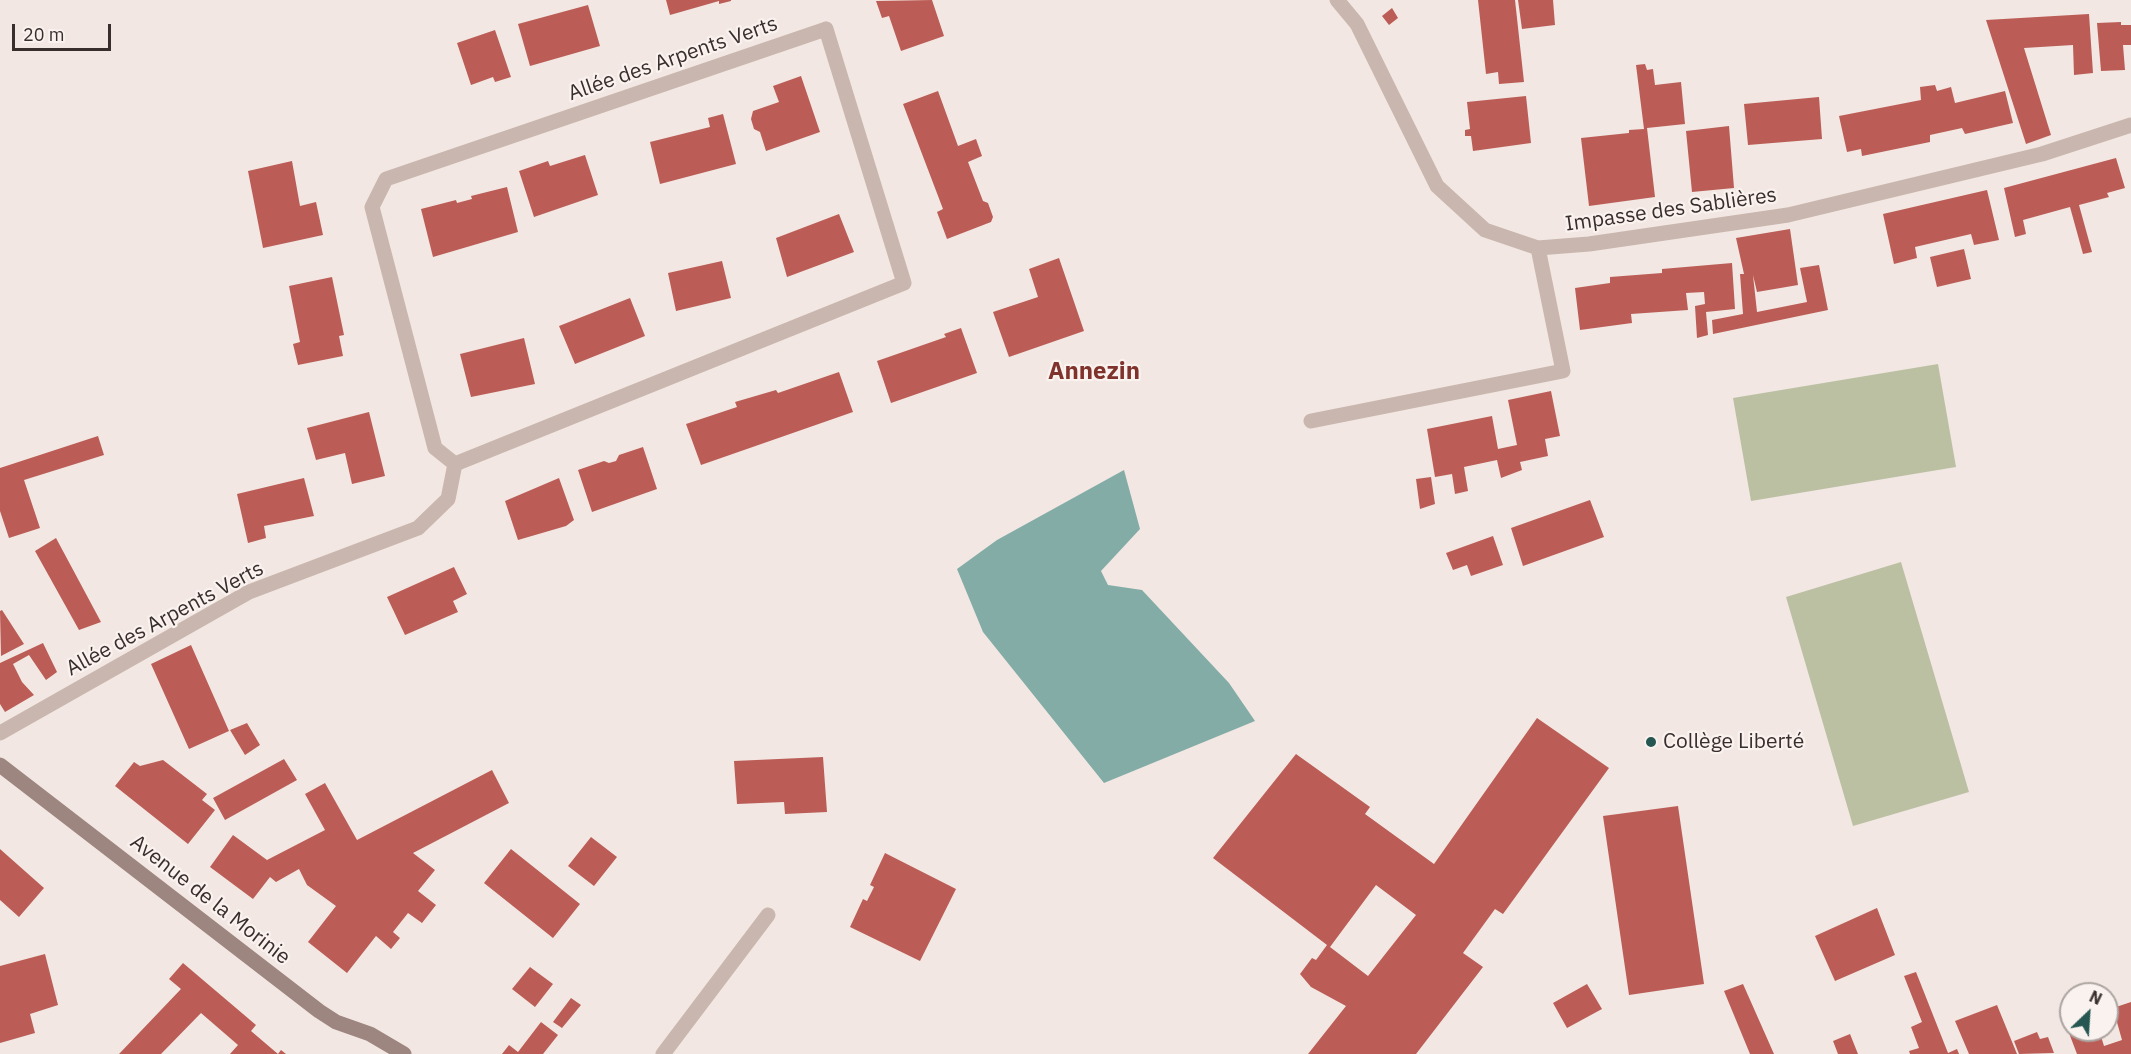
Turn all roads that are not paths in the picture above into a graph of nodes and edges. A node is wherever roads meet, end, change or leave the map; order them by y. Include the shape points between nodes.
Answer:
1 (1337, 0) edge
2 (2131, 125) edge
3 (1538, 248) junction
4 (1311, 421) dead end
5 (455, 464) junction
6 (0, 733) edge
7 (0, 765) edge
8 (768, 915) dead end
9 (404, 1054) edge
10 (663, 1054) edge

1 - 3 street, Impasse des Sablières via 1357,24 1437,186 1485,230
2 - 3 street, Impasse des Sablières via 2042,154 1788,215
3 - 4 street via 1563,370
5 - 5 street, Allée des Arpents Verts via 904,283 826,29 386,179 372,207 435,448
5 - 6 street, Allée des Arpents Verts via 448,499 418,528 249,592
7 - 9 main road, Avenue de la Morinie via 319,1011
8 - 10 street

